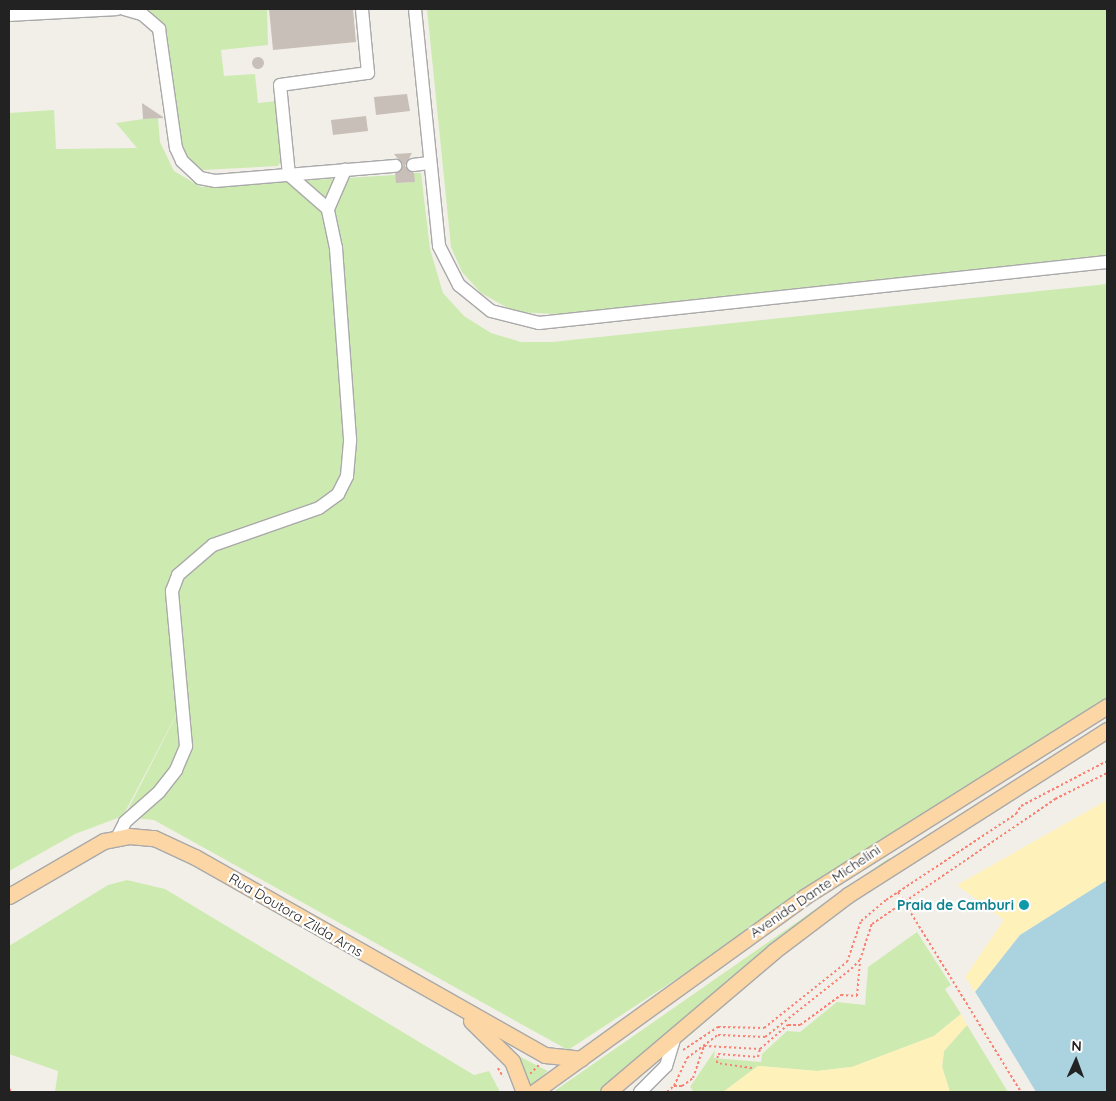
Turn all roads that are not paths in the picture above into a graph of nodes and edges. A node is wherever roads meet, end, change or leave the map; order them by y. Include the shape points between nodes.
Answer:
1 (117, 9) edge
2 (124, 9) edge
3 (362, 9) edge
4 (415, 9) edge
5 (71, 10) edge
6 (9, 14) edge
7 (430, 163) junction
8 (413, 165) dead end
9 (395, 166) dead end
10 (345, 170) junction
11 (289, 175) junction
12 (328, 209) junction
13 (1107, 262) edge
14 (1107, 706) edge
15 (1107, 730) edge
16 (117, 838) junction
17 (9, 896) edge
18 (452, 1004) junction
19 (675, 1036) junction
20 (581, 1059) junction
21 (523, 1087) edge
22 (534, 1092) edge
23 (608, 1092) edge
24 (640, 1092) edge

1 - 5 lane
2 - 11 lane via 142,14 159,29 172,130 182,161 200,178 215,181
3 - 11 lane via 368,73 280,85
4 - 7 lane
5 - 6 lane
7 - 8 lane
7 - 13 lane via 438,246 459,285 491,311 539,323
9 - 10 lane
10 - 11 lane
10 - 12 lane
11 - 12 lane
12 - 16 lane via 336,248 346,350 350,439 347,476 338,494 319,508 213,545 178,575 172,592 186,746 176,770 160,792 125,822
14 - 20 main road, Avenida Dante Michelini via 804,897
15 - 19 main road, Avenida Dante Michelini via 848,895 774,951
16 - 17 main road, Rua Doutora Zilda Arns via 91,846
16 - 18 main road, Rua Doutora Zilda Arns via 154,838 178,848
18 - 20 main road, Rua Doutora Zilda Arns via 545,1056
18 - 21 main road via 502,1050
19 - 23 main road, Avenida Dante Michelini
19 - 24 lane via 666,1066
20 - 22 main road, Avenida Dante Michelini

